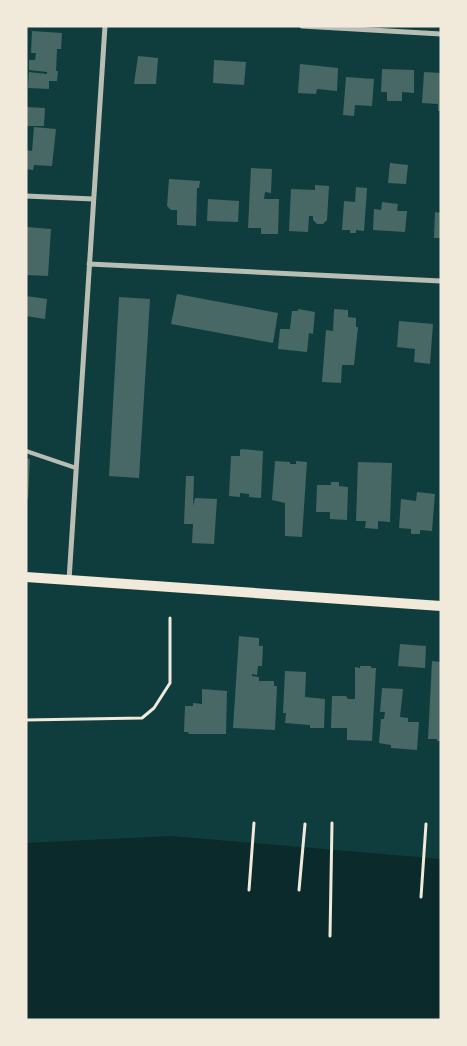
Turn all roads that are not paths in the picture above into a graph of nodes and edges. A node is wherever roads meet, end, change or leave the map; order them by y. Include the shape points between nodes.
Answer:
1 (105, 26) edge
2 (302, 26) edge
3 (441, 34) edge
4 (26, 196) edge
5 (93, 199) junction
6 (89, 264) junction
7 (441, 281) edge
8 (26, 451) edge
9 (76, 468) junction
10 (26, 577) edge
11 (68, 581) junction
12 (441, 606) edge

1 - 5 street
2 - 3 street
4 - 5 street
5 - 6 street
6 - 7 street
6 - 9 street
8 - 9 lane
9 - 11 street
10 - 11 main road
11 - 12 main road

